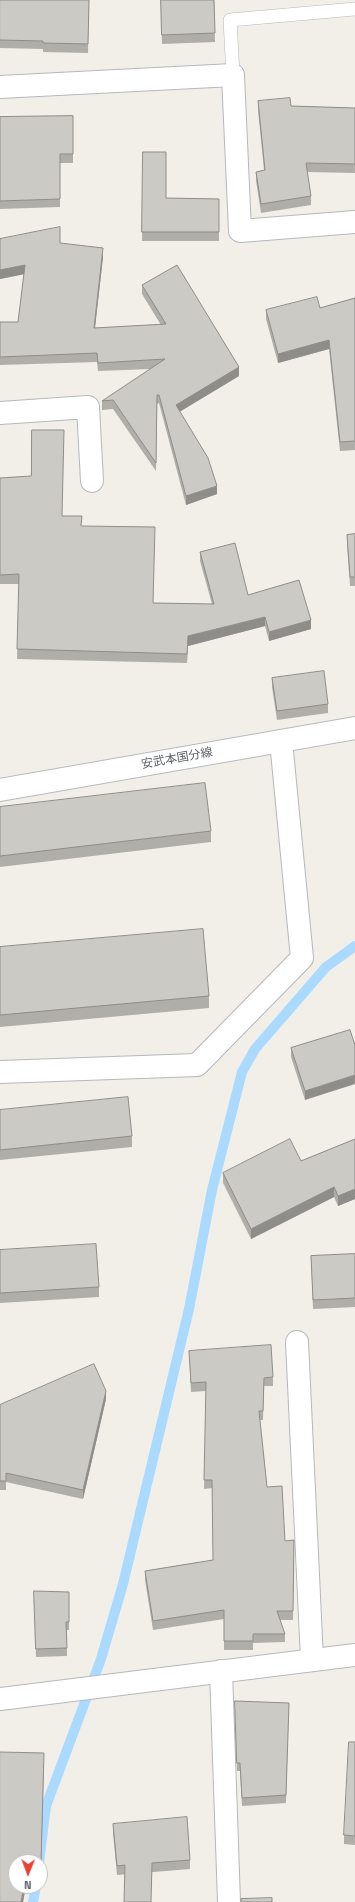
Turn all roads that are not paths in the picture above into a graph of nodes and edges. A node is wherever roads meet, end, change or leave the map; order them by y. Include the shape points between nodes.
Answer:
1 (355, 9) edge
2 (233, 75) junction
3 (0, 87) edge
4 (355, 222) edge
5 (0, 413) edge
6 (92, 481) dead end
7 (355, 728) edge
8 (281, 741) junction
9 (0, 790) edge
10 (0, 1072) edge
11 (297, 1342) dead end
12 (355, 1655) edge
13 (312, 1660) junction
14 (221, 1671) junction
15 (0, 1699) edge
16 (229, 1902) edge

1 - 2 lane via 230,20
2 - 3 street
2 - 4 street via 240,230
5 - 6 street via 88,407
7 - 8 street, 安武本国分線
8 - 9 street, 安武本国分線
8 - 10 street via 302,958 197,1065
11 - 13 street
12 - 13 street
13 - 14 street
14 - 15 street
14 - 16 street

